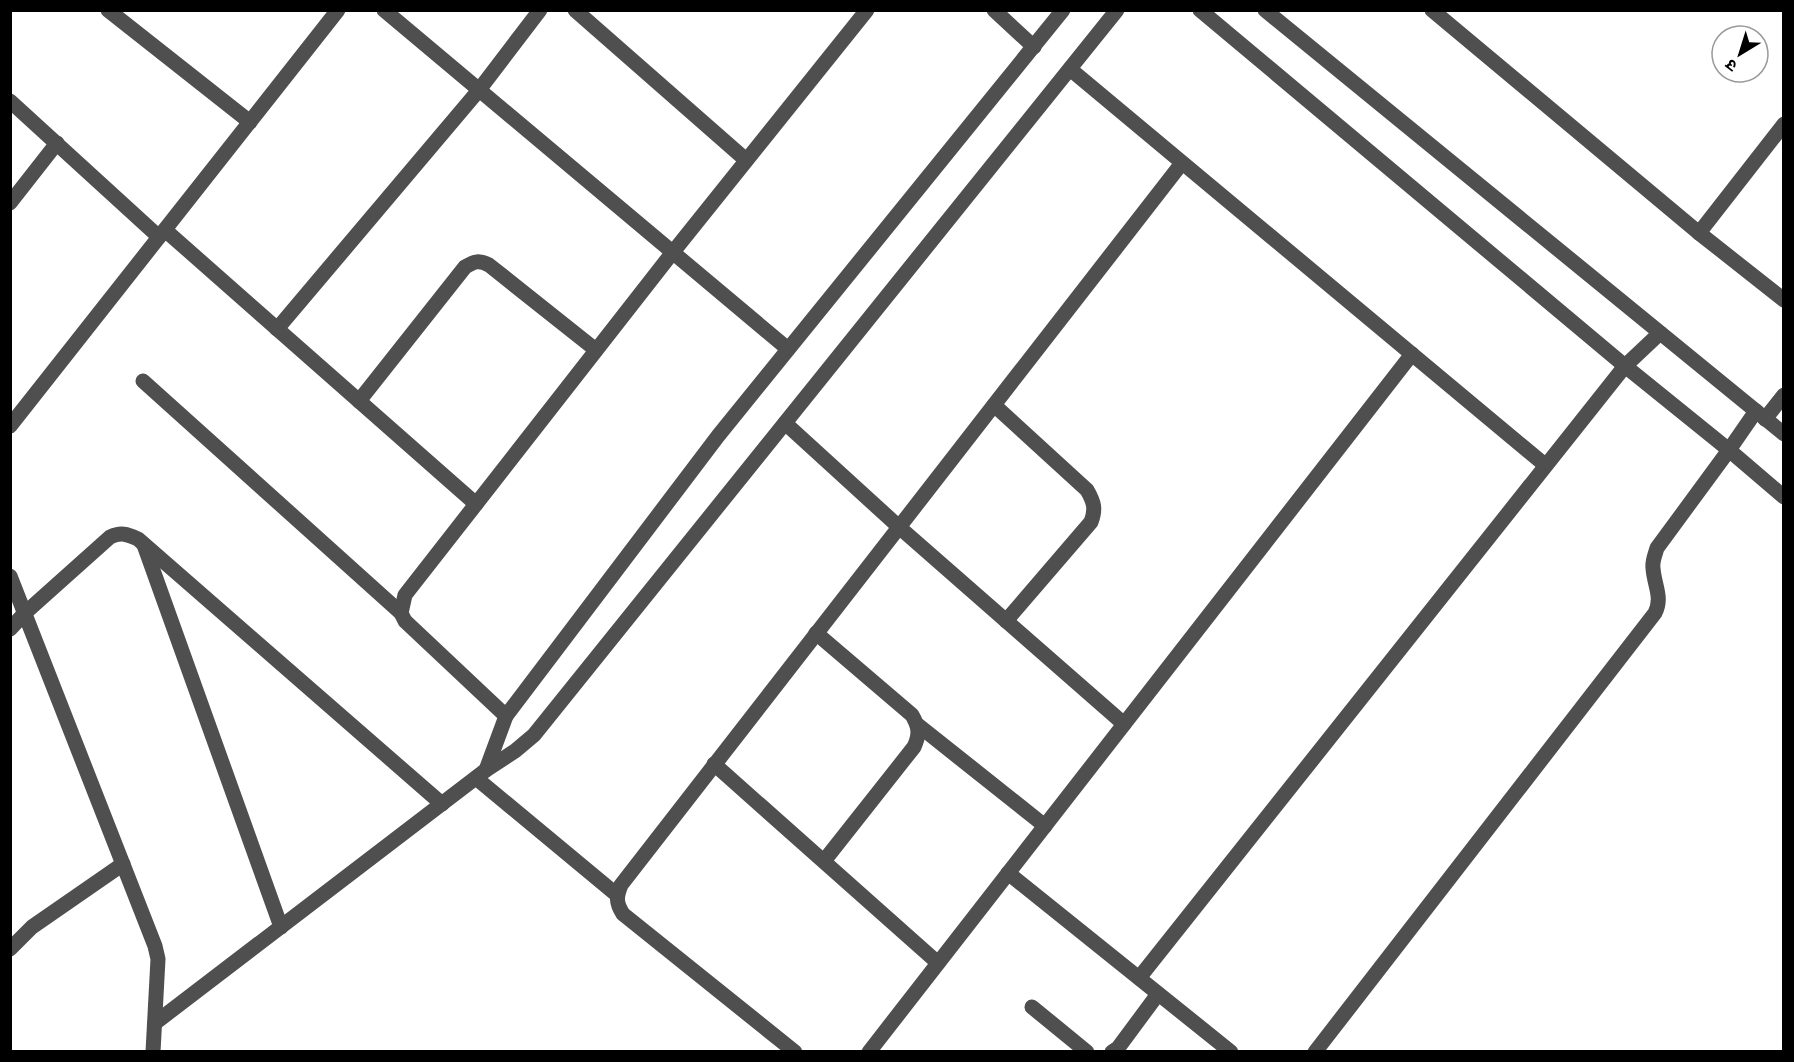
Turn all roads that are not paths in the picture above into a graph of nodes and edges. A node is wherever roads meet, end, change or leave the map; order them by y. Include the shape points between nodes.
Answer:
1 (108, 10) edge
2 (338, 10) edge
3 (384, 10) edge
4 (540, 10) edge
5 (575, 10) edge
6 (867, 10) edge
7 (994, 10) edge
8 (1063, 10) edge
9 (1117, 10) edge
10 (1200, 10) edge
11 (1265, 10) edge
12 (1432, 10) edge
13 (1034, 47) junction
14 (1070, 69) junction
15 (479, 90) junction
16 (10, 102) edge
17 (250, 122) junction
18 (1784, 124) edge
19 (57, 143) junction
20 (746, 160) junction
21 (1182, 163) junction
22 (10, 203) edge
23 (1699, 233) junction
24 (162, 234) junction
25 (673, 252) junction
26 (1784, 300) edge
27 (277, 329) junction
28 (1660, 333) junction
29 (788, 349) junction
30 (596, 350) junction
31 (1412, 354) junction
32 (1625, 366) junction
33 (142, 381) dead end
34 (1784, 395) edge
35 (359, 401) junction
36 (994, 405) junction
37 (1760, 415) junction
38 (785, 423) junction
39 (10, 426) edge
40 (1784, 434) edge
41 (1729, 450) junction
42 (1545, 465) junction
43 (1784, 498) edge
44 (476, 504) junction
45 (899, 527) junction
46 (143, 543) junction
47 (10, 576) edge
48 (25, 613) junction
49 (400, 613) junction
50 (1006, 621) junction
51 (10, 629) edge
52 (816, 633) junction
53 (506, 716) junction
54 (1124, 724) junction
55 (918, 725) junction
56 (714, 764) junction
57 (481, 774) junction
58 (442, 804) junction
59 (1045, 826) junction
60 (824, 861) junction
61 (123, 864) junction
62 (1008, 873) junction
63 (617, 895) junction
64 (281, 927) junction
65 (10, 949) edge
66 (938, 963) junction
67 (1139, 978) junction
68 (1158, 994) junction
69 (1032, 1007) dead end
70 (154, 1023) junction
71 (1222, 1049) edge
72 (153, 1052) edge
73 (795, 1052) edge
74 (869, 1052) edge
75 (1087, 1052) edge
76 (1112, 1052) edge
77 (1315, 1052) edge

1 - 17 street
2 - 17 street
3 - 15 street
4 - 15 street
5 - 20 street
6 - 20 street
7 - 13 street
8 - 13 street
9 - 14 street
10 - 32 street
11 - 28 street
12 - 23 street
13 - 29 street
14 - 21 street
14 - 38 street
15 - 25 street
15 - 27 street
16 - 19 street
17 - 24 street
18 - 23 street
19 - 22 street
19 - 24 street
20 - 25 street
21 - 31 street
21 - 36 street
23 - 26 street
24 - 27 street
24 - 39 street
25 - 29 street
25 - 30 street
27 - 35 street
28 - 32 street
28 - 37 street
29 - 53 street
30 - 35 street via 489,265 473,262 465,267
30 - 44 street
31 - 42 street
31 - 54 street
32 - 41 street
32 - 42 street
33 - 49 street
34 - 37 street
35 - 44 street
36 - 45 street
36 - 50 street via 1087,490 1095,512
37 - 40 street
37 - 41 street
38 - 45 street
38 - 57 street via 534,735
41 - 43 street
41 - 77 street via 1657,548 1653,571 1660,599 1655,613
42 - 67 street
44 - 49 street via 405,595
45 - 50 street
45 - 52 street
46 - 48 street via 128,534 110,537
46 - 58 street
46 - 64 street
47 - 48 street
48 - 51 street
48 - 61 street
49 - 53 street
50 - 54 street
52 - 55 street via 912,715
52 - 56 street
53 - 57 street
54 - 59 street
55 - 59 street
55 - 60 street via 914,747
56 - 60 street
56 - 63 street
57 - 58 street
57 - 63 street
58 - 64 street
59 - 62 street
60 - 66 street
61 - 65 street via 32,927
61 - 70 street via 158,959
62 - 66 street
62 - 67 street
63 - 73 street via 617,905 623,914
64 - 70 street
66 - 74 street
67 - 68 street
68 - 71 street
68 - 76 street
69 - 75 street
70 - 72 street

